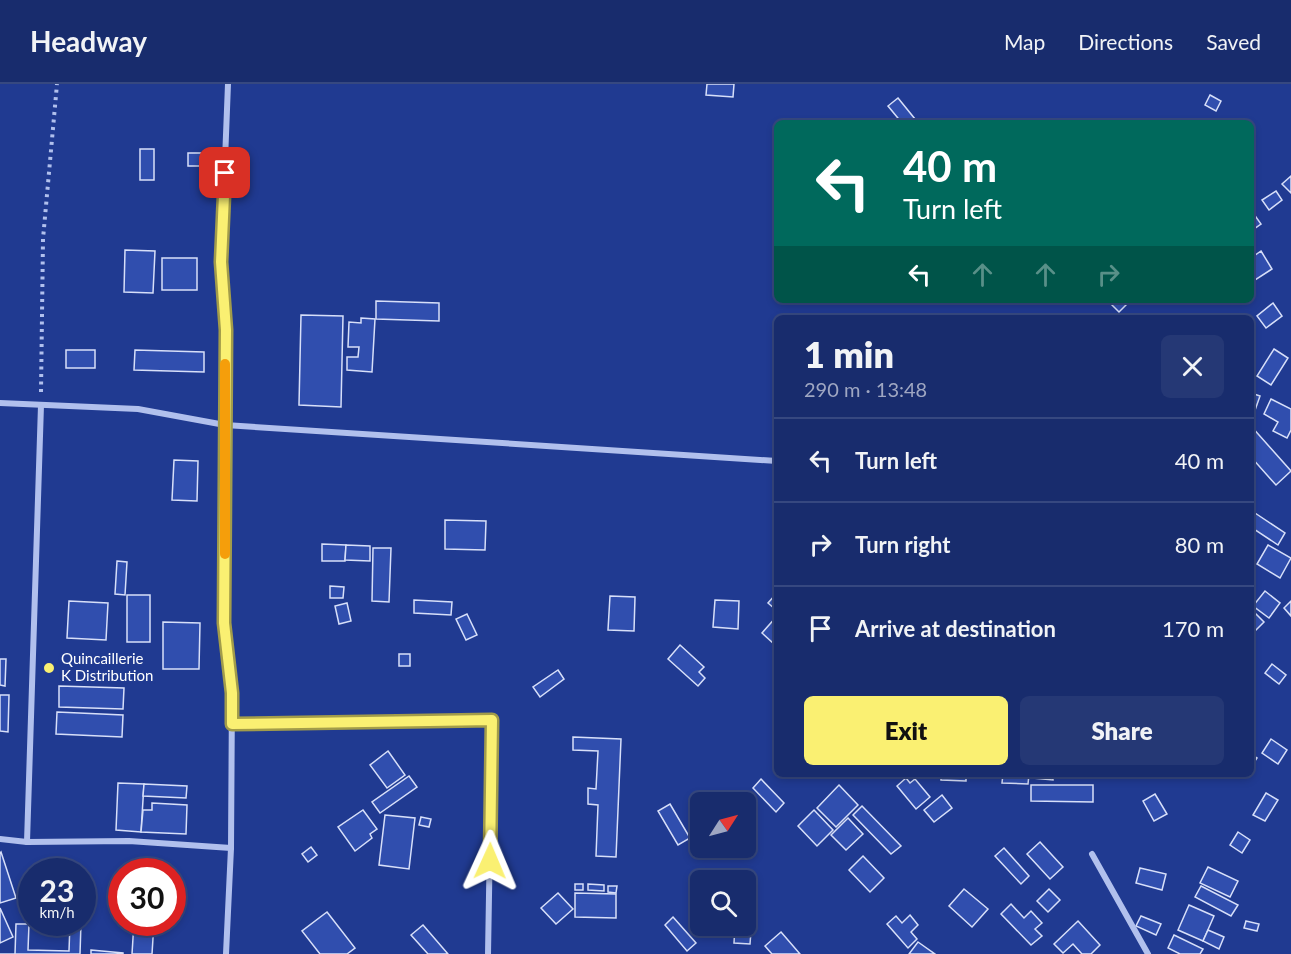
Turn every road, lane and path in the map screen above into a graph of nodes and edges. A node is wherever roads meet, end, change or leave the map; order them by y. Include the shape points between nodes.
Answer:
1 (57, 84) edge
2 (228, 84) edge
3 (0, 403) edge
4 (41, 405) junction
5 (225, 425) junction
6 (774, 461) edge
7 (232, 724) junction
8 (0, 839) edge
9 (27, 842) junction
10 (231, 848) junction
11 (1092, 854) dead end
12 (226, 954) edge
13 (488, 954) edge
14 (1148, 954) edge

1 - 4 path via 43,239
2 - 5 street via 221,262 226,330
3 - 4 street
4 - 5 street via 138,409
4 - 9 street
5 - 6 street
5 - 7 street via 224,623
7 - 10 street
7 - 13 street via 492,720
8 - 9 street
9 - 10 street via 129,841
10 - 12 street
11 - 14 street

